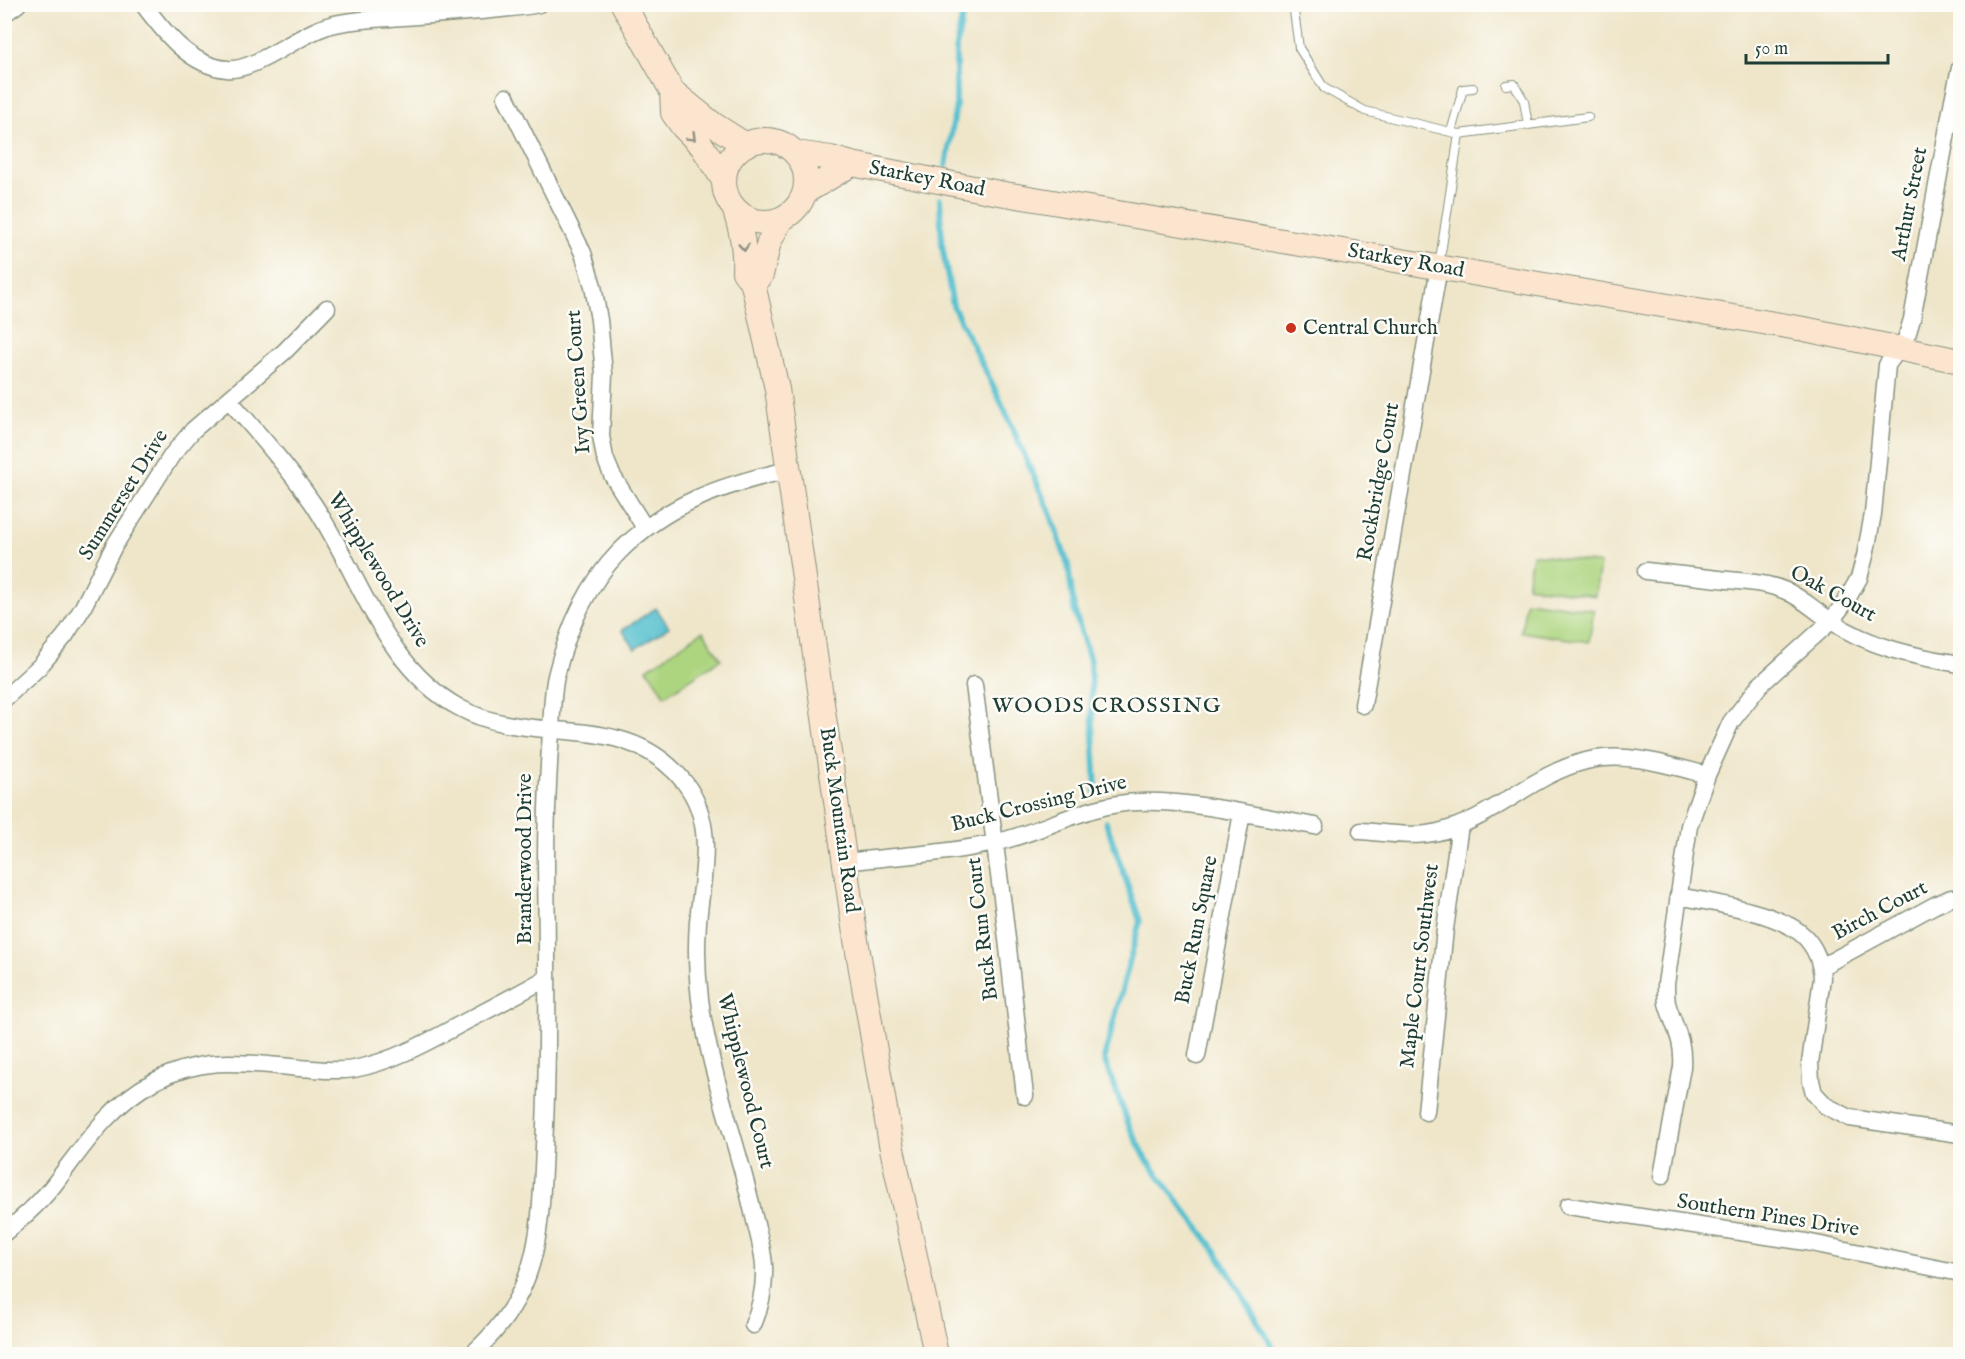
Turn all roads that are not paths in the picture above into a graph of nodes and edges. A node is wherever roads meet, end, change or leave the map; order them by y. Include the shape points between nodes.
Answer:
1 (18, 4) edge
2 (143, 4) edge
3 (539, 4) edge
4 (623, 4) edge
5 (1293, 4) edge
6 (4, 14) edge
7 (1960, 68) edge
8 (1506, 85) dead end
9 (1473, 88) dead end
10 (672, 91) junction
11 (506, 97) dead end
12 (1588, 117) dead end
13 (1528, 125) junction
14 (1455, 133) junction
15 (744, 144) junction
16 (796, 153) junction
17 (852, 164) junction
18 (723, 179) junction
19 (805, 192) junction
20 (734, 208) junction
21 (781, 219) junction
22 (1439, 267) junction
23 (753, 284) junction
24 (327, 308) dead end
25 (1900, 348) junction
26 (1960, 361) edge
27 (229, 400) junction
28 (788, 470) junction
29 (645, 528) junction
30 (1646, 571) dead end
31 (1831, 621) junction
32 (1960, 664) edge
33 (974, 685) dead end
34 (4, 699) edge
35 (1363, 705) dead end
36 (551, 728) junction
37 (1707, 775) junction
38 (1242, 813) junction
39 (1460, 825) junction
40 (1315, 826) dead end
41 (1361, 831) dead end
42 (995, 843) junction
43 (845, 862) junction
44 (1678, 896) junction
45 (1960, 898) edge
46 (1821, 967) junction
47 (547, 978) junction
48 (1197, 1056) dead end
49 (1025, 1096) dead end
50 (1426, 1112) dead end
51 (1960, 1134) edge
52 (1662, 1176) dead end
53 (1568, 1206) dead end
54 (4, 1233) edge
55 (1960, 1273) edge
56 (753, 1325) dead end
57 (472, 1354) edge
58 (936, 1354) edge

1 - 6 street
2 - 3 street via 189,54 228,70 249,66 308,33 353,21
4 - 10 main road
5 - 14 lane via 1299,48 1324,88 1365,111
7 - 25 street, Arthur Street via 1912,319
8 - 13 lane via 1514,84 1524,101
9 - 14 lane via 1463,89
10 - 15 main road
10 -> 18 main road via 673,112
11 - 29 street, Ivy Green Court via 583,253 599,320 603,374 601,436 605,458
12 - 13 lane
13 - 14 lane
14 - 22 lane
15 - 16 main road via 772,139
15 - 18 main road via 733,153
16 - 17 main road, Starkey Road
16 - 19 main road via 805,171
17 - 19 main road, Starkey Road
17 - 22 main road, Starkey Road via 1010,195
18 - 20 main road
19 - 21 main road via 792,213
20 - 21 main road via 756,221
20 -> 23 main road, Buck Mountain Road via 745,249 744,272
21 - 23 main road via 769,242 761,275
22 - 25 main road, Starkey Road
22 - 35 street, Rockbridge Court
23 - 28 main road, Buck Mountain Road via 777,389
24 - 27 street, Summerset Drive
25 - 26 main road, Starkey Road
25 - 31 street, Arthur Street via 1887,365 1874,514 1865,556 1846,601
27 - 34 street, Summerset Drive via 193,430 172,455 114,546 65,636
27 - 36 street, Whipplewood Drive via 312,503 341,549 377,620 419,679 462,710 487,719
28 - 29 street, Branderwood Drive via 707,493
28 - 43 main road, Buck Mountain Road
29 - 36 street, Branderwood Drive via 618,553 578,612 555,680
30 - 31 street, Oak Court via 1767,584 1813,606
31 - 32 street, Oak Court via 1898,651
31 - 37 street, Arthur Street via 1760,685 1738,711
33 - 42 street, Buck Run Court
36 - 47 street, Branderwood Drive via 546,801
36 - 56 street, Whipplewood Court via 610,736 655,754 674,770 699,808 706,853 696,953 700,1000 764,1264 764,1288
37 - 39 street via 1642,759 1586,760 1557,770
37 - 44 street, Arthur Street via 1689,826
38 - 40 street, Buck Crossing Drive
38 - 42 street, Buck Crossing Drive via 1174,803 1108,805
38 - 48 street, Buck Run Square
39 - 41 street via 1414,835
39 - 50 street, Maple Court Southwest
42 - 43 street, Buck Crossing Drive
42 - 49 street, Buck Run Court
43 - 58 main road, Buck Mountain Road via 891,1144
44 - 46 street via 1757,913 1791,926 1813,946
44 - 52 street, Arthur Street via 1666,984 1667,1002 1683,1056
45 - 46 street, Birch Court via 1935,905
46 - 51 street via 1810,1063 1814,1093 1826,1106 1850,1118
47 - 54 street via 427,1042 353,1069 228,1061 176,1071 151,1083 104,1121 31,1211
47 - 57 street, Branderwood Drive via 545,1131 536,1251 510,1312 488,1341
53 - 55 street, Southern Pines Drive via 1806,1242

